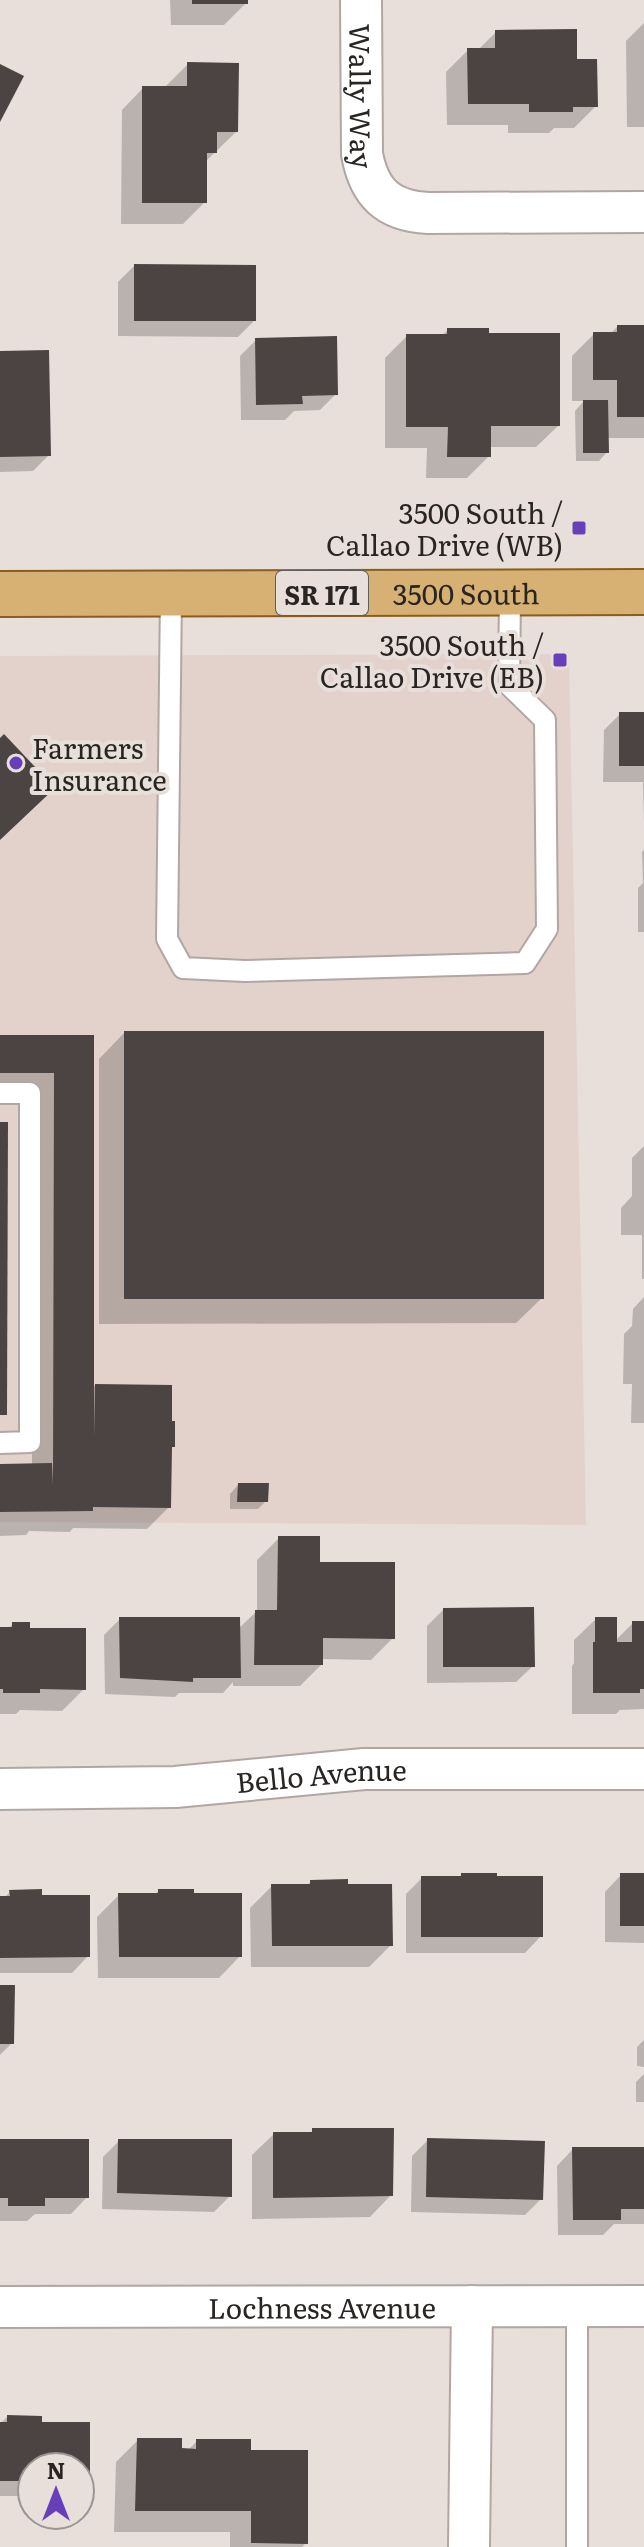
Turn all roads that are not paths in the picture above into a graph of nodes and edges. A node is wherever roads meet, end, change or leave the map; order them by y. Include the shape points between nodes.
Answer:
1 (361, 0) edge
2 (644, 212) edge
3 (644, 592) edge
4 (510, 593) junction
5 (0, 594) edge
6 (171, 594) junction
7 (0, 1093) edge
8 (0, 1443) edge
9 (644, 1769) edge
10 (0, 1789) edge
11 (472, 2306) junction
12 (577, 2306) junction
13 (644, 2306) edge
14 (0, 2307) edge
15 (469, 2547) edge
16 (577, 2547) edge

1 - 2 street, Wally Way via 362,154 368,178 385,200 413,212
3 - 4 main road, 3500 South / SR 171
4 - 6 main road, 3500 South / SR 171
4 - 6 lane via 509,685 545,720 547,929 525,963 245,971 183,968 167,939
5 - 6 main road, 3500 South / SR 171
7 - 8 lane via 30,1093 30,1442
9 - 10 street, Bello Avenue via 364,1769 175,1787
11 - 12 street, Lochness Avenue
11 - 14 street, Lochness Avenue
11 - 15 street
12 - 13 street, Lochness Avenue
12 - 16 lane

